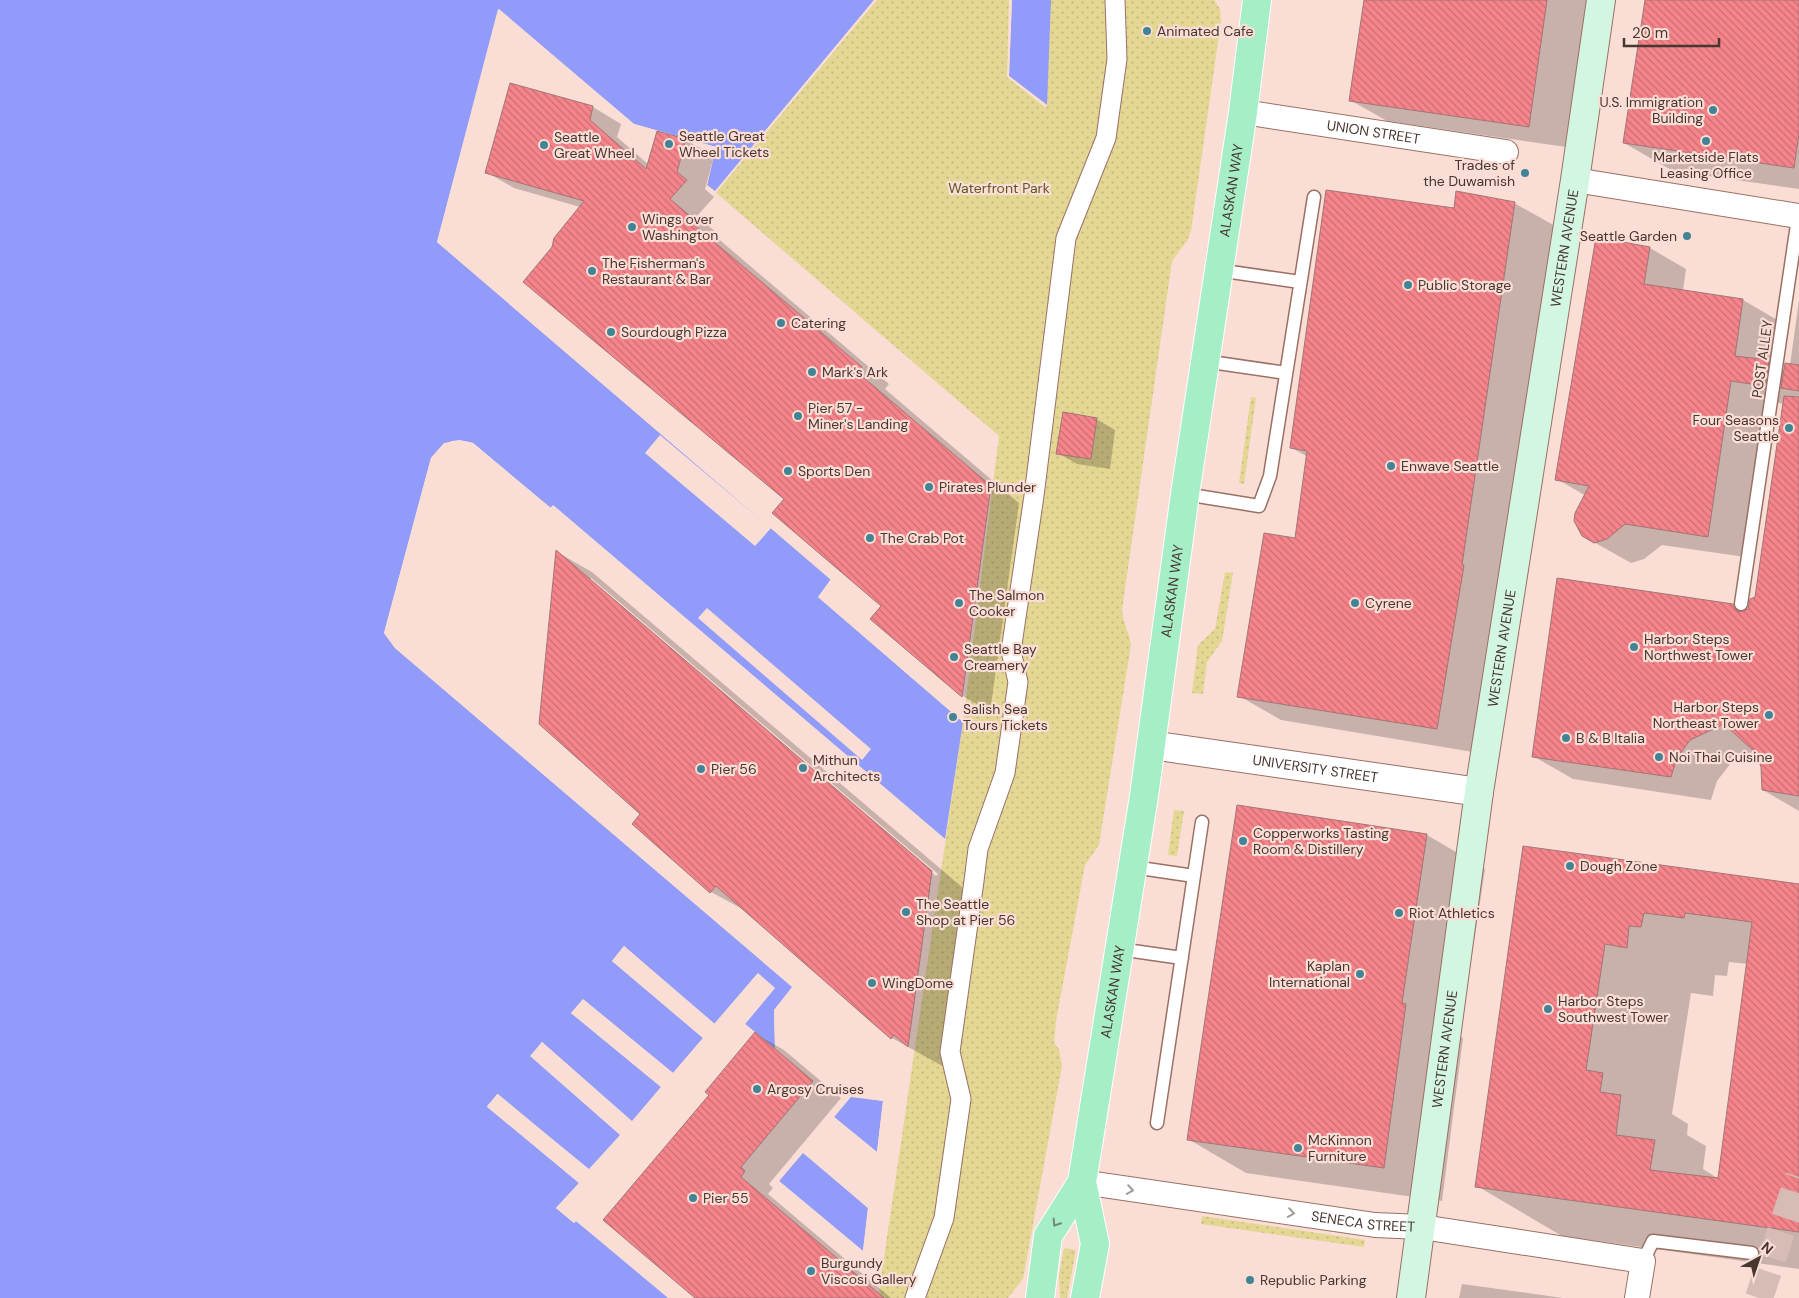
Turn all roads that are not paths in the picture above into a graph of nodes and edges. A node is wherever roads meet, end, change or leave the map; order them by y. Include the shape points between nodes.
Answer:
1 (1115, 0) edge
2 (1257, 0) edge
3 (1601, 0) edge
4 (1242, 112) junction
5 (1506, 152) dead end
6 (1575, 180) junction
7 (1314, 197) dead end
8 (1798, 212) edge
9 (1217, 270) junction
10 (1300, 282) junction
11 (1204, 361) junction
12 (1286, 373) junction
13 (1185, 494) junction
14 (1741, 604) dead end
15 (1151, 745) junction
16 (1479, 792) junction
17 (1202, 822) dead end
18 (1133, 867) junction
19 (1194, 876) junction
20 (1119, 949) junction
21 (1182, 958) junction
22 (1157, 1123) dead end
23 (1082, 1182) junction
24 (1422, 1227) junction
25 (1752, 1253) dead end
26 (1643, 1261) junction
27 (915, 1298) edge
28 (1040, 1298) edge
29 (1085, 1298) edge
30 (1411, 1298) edge
31 (1637, 1298) edge

1 - 27 street via 1117,59 1106,138 1066,238 1012,651 1018,682 1005,773 978,849 950,1052 961,1098 944,1218
2 - 4 main road, ALASKAN WAY
3 - 6 main road, WESTERN AVENUE
4 - 5 street, UNION STREET
4 - 9 main road, ALASKAN WAY
6 - 8 street
6 - 16 main road, WESTERN AVENUE
7 - 10 lane
8 - 14 lane, POST ALLEY
9 - 10 lane
9 - 11 main road, ALASKAN WAY
10 - 12 lane
11 - 12 lane
11 - 13 main road, ALASKAN WAY
12 - 13 lane via 1270,476 1259,506
13 - 15 main road, ALASKAN WAY
15 - 16 street, UNIVERSITY STREET
15 - 18 main road, ALASKAN WAY
16 - 24 main road, WESTERN AVENUE
17 - 19 lane
18 - 19 lane
18 - 20 main road, ALASKAN WAY
19 - 21 lane
20 - 21 lane
20 - 23 main road, ALASKAN WAY
21 - 22 lane
23 -> 24 street, SENECA STREET via 1374,1225
23 -> 28 main road, ALASKAN WAY via 1048,1236
23 - 29 main road, ALASKAN WAY via 1095,1244
24 - 26 street, SENECA STREET
24 - 30 main road, WESTERN AVENUE
25 - 26 lane via 1653,1241
26 - 31 street

